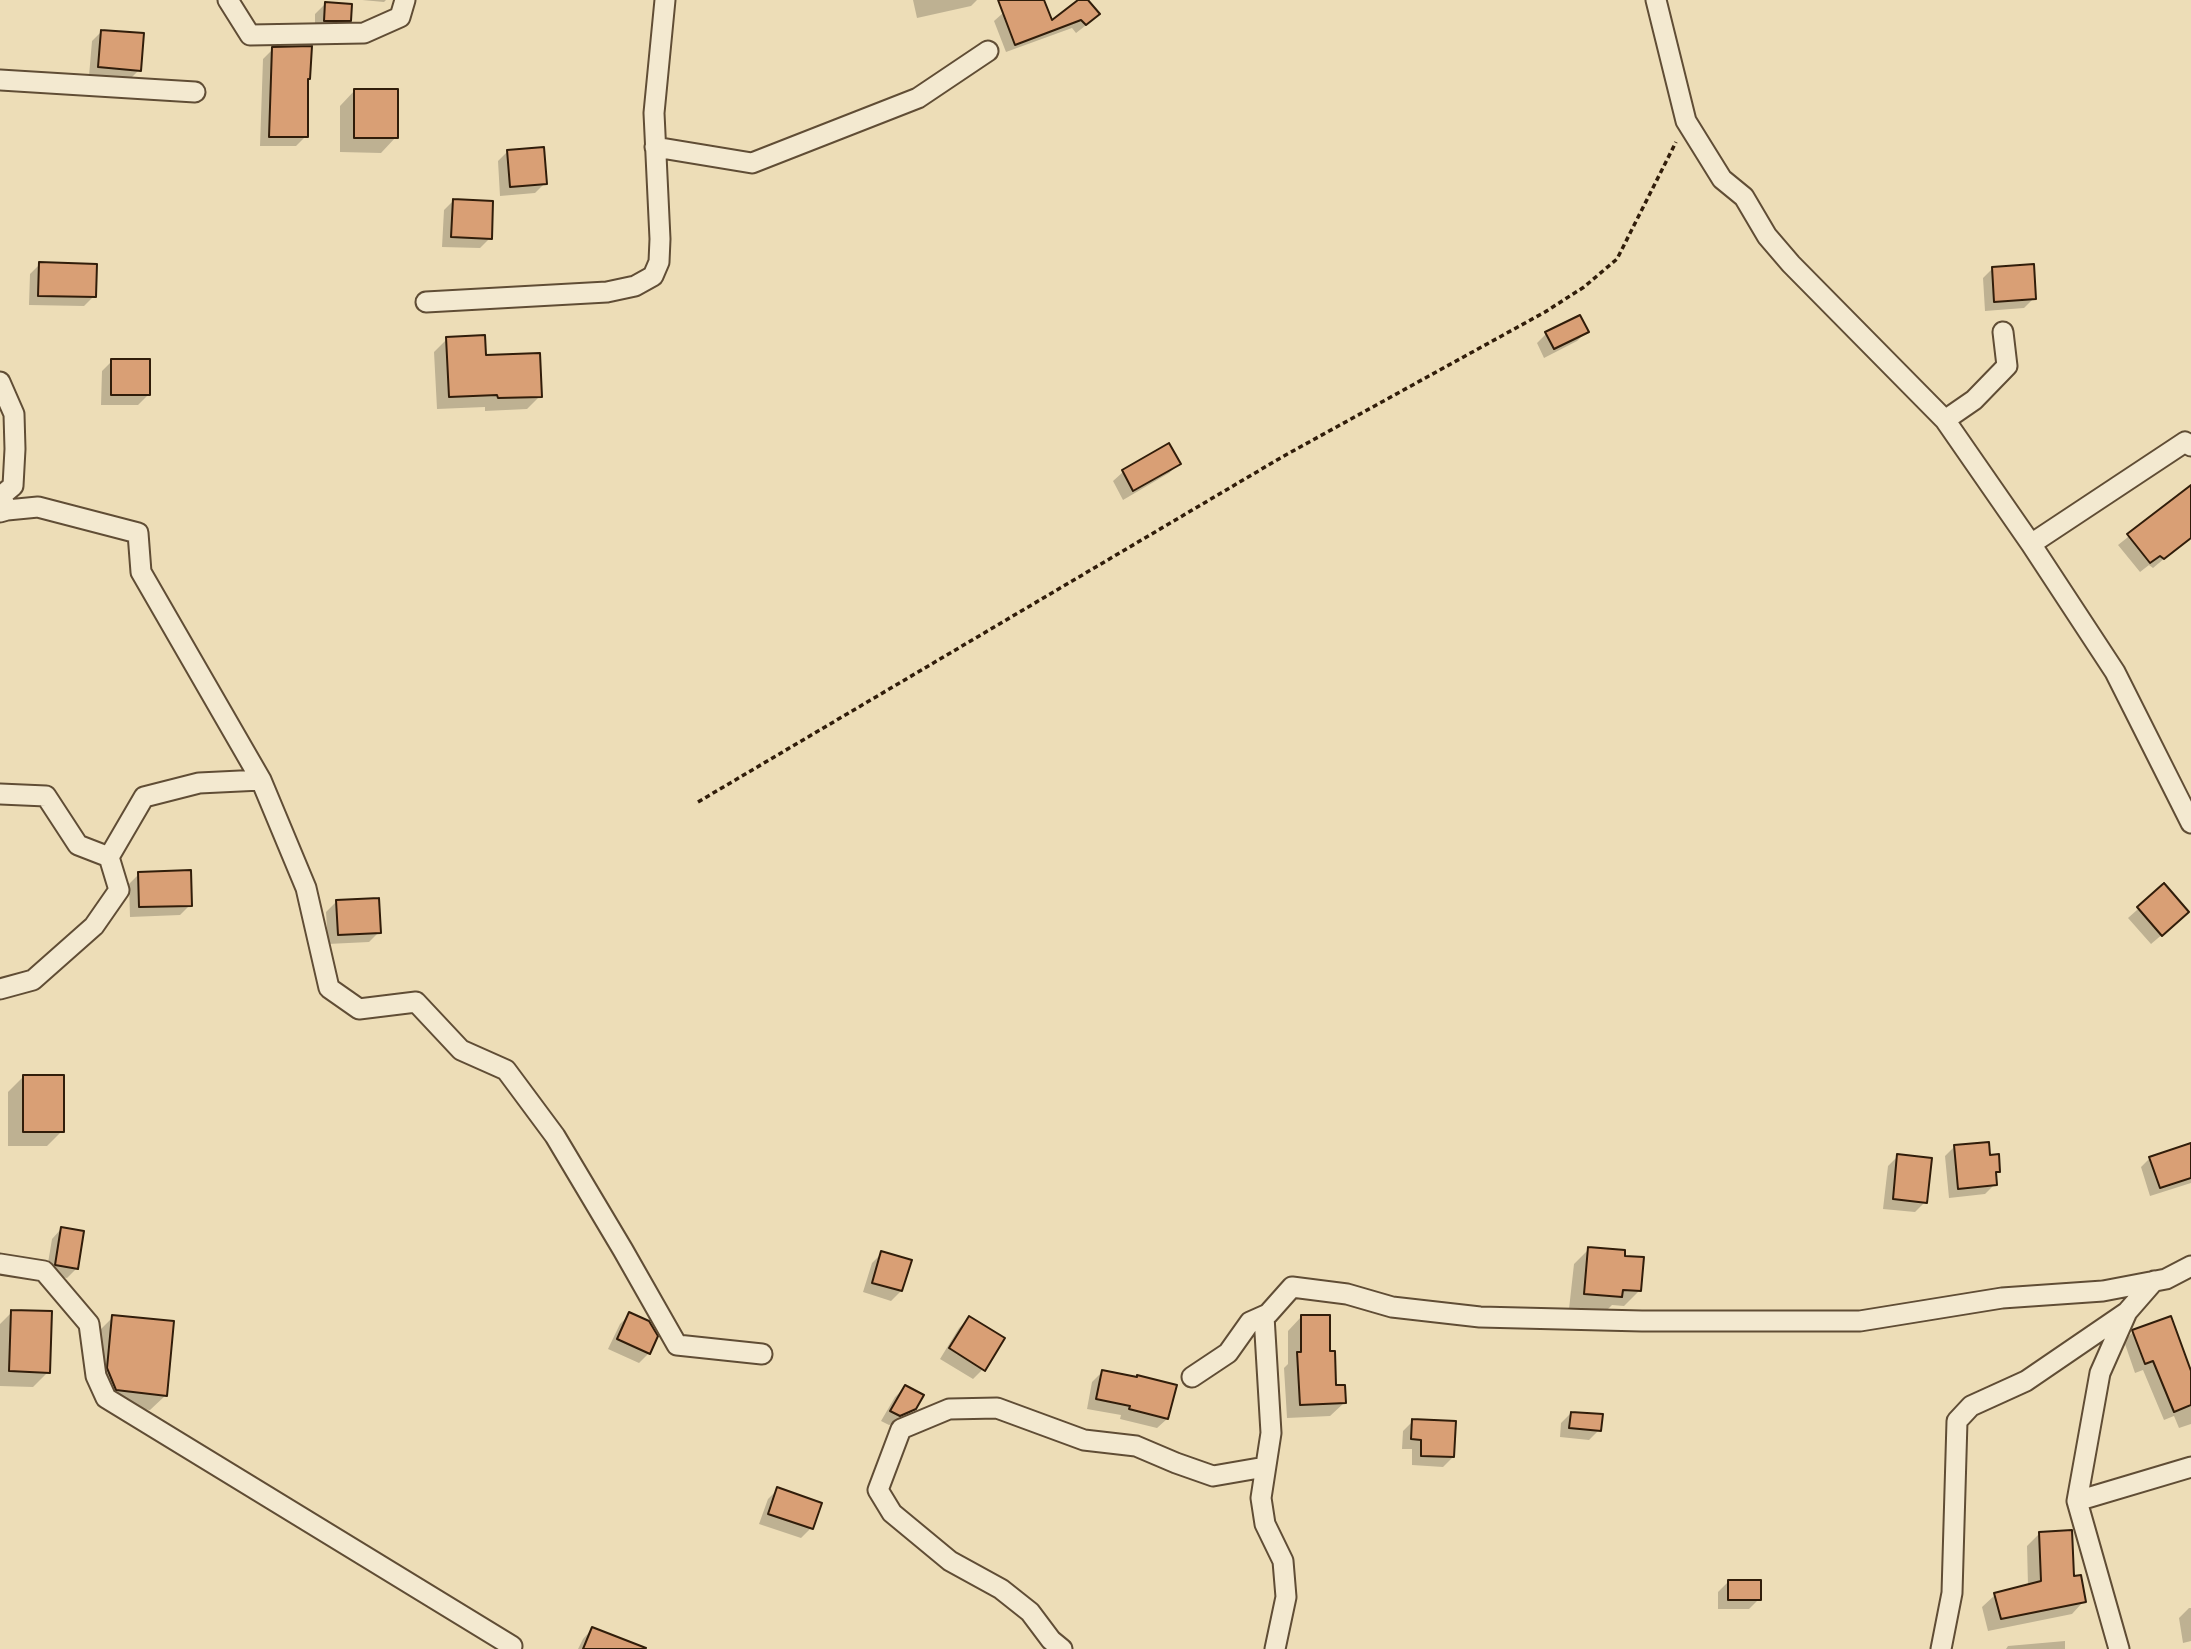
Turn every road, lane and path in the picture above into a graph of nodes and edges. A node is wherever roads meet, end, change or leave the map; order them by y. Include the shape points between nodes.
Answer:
1 (228, 0) edge
2 (405, 0) edge
3 (666, 0) edge
4 (1656, 0) edge
5 (988, 51) dead end
6 (0, 80) edge
7 (195, 92) dead end
8 (1686, 121) junction
9 (655, 147) junction
10 (426, 302) dead end
11 (2003, 332) dead end
12 (0, 383) edge
13 (1945, 420) junction
14 (2191, 446) edge
15 (3, 511) edge
16 (2031, 544) junction
17 (261, 780) junction
18 (0, 794) edge
19 (698, 802) dead end
20 (2191, 823) edge
21 (109, 858) junction
22 (0, 989) edge
23 (0, 1265) edge
24 (2191, 1266) edge
25 (2154, 1281) junction
26 (2127, 1311) junction
27 (1264, 1316) junction
28 (762, 1354) dead end
29 (1192, 1377) dead end
30 (1265, 1467) junction
31 (2191, 1467) edge
32 (2077, 1501) junction
33 (511, 1649) edge
34 (1062, 1649) edge
35 (1275, 1649) edge
36 (1941, 1649) edge
37 (2119, 1649) edge

1 - 2 street via 250,35 364,33 400,17
3 - 9 street
4 - 8 street
5 - 9 street via 918,98 752,163
6 - 7 street
8 - 13 street via 1722,179 1744,197 1767,236
8 - 19 path via 1618,259 1584,287 1282,457
9 - 10 street via 660,239 653,276 635,286 607,292
11 - 13 street via 2007,366 1974,400
12 - 15 street via 14,414 13,486 1,496
13 - 16 street
14 - 16 street via 2185,442
15 - 17 street via 38,508 138,533 141,572
16 - 20 street via 2115,672
17 - 21 street via 199,783 144,797
17 - 28 street via 306,888 329,988 359,1009 416,1002 461,1050 506,1070 555,1136 677,1345
18 - 21 street via 47,796 78,845
21 - 22 street via 119,890 94,926 33,981
23 - 33 street via 44,1271 89,1324 96,1376 106,1398
24 - 25 street
25 - 26 street
25 - 27 street via 2103,1291 2002,1298 1860,1321 1480,1317 1392,1307 1347,1294 1292,1287
26 - 32 street via 2100,1373
26 - 36 street via 2026,1381 1971,1406 1957,1421 1952,1593
27 - 29 street via 1250,1322 1228,1353
27 - 30 street via 1271,1433
30 - 34 street via 1213,1476 1136,1446 1084,1440 997,1408 949,1409 901,1429 878,1490 892,1513 950,1561 1001,1589 1030,1612
30 - 35 street via 1261,1498 1265,1524 1283,1561 1286,1597
31 - 32 street
32 - 37 street

